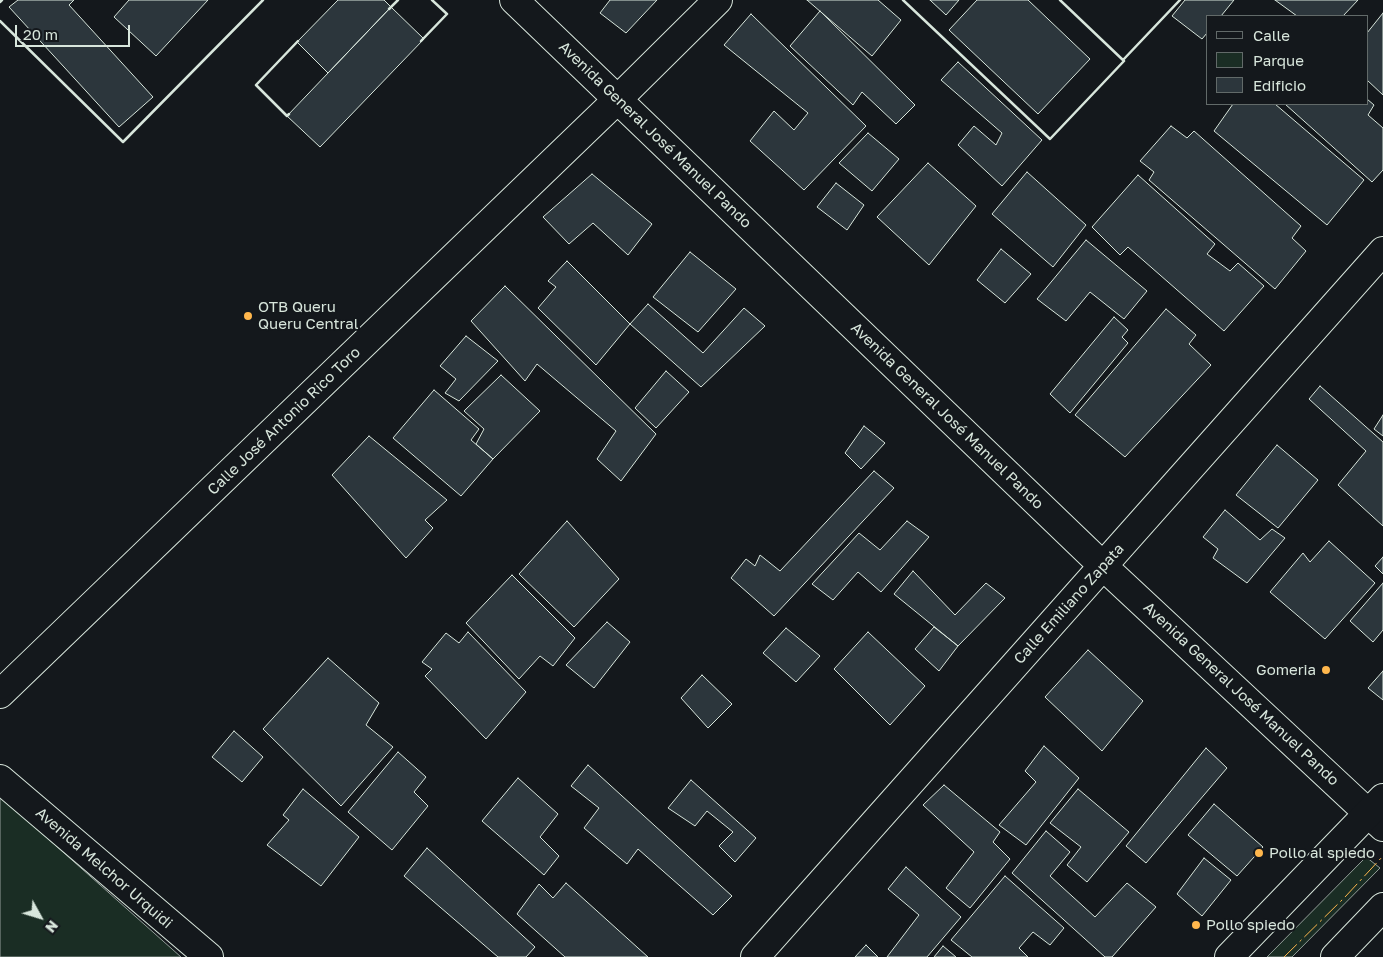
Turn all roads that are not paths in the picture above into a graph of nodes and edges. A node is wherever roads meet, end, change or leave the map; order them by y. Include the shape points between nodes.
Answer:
1 (514, 0) edge
2 (718, 0) edge
3 (618, 99) junction
4 (1383, 251) edge
5 (1102, 566) junction
6 (0, 694) edge
7 (0, 779) edge
8 (1378, 812) edge
9 (1383, 907) edge
10 (209, 957) edge
11 (755, 957) edge
12 (1229, 957) edge
13 (1335, 957) edge

1 - 3 main road, Avenida General José Manuel Pando
2 - 3 main road, Calle José Antonio Rico Toro
3 - 5 main road, Avenida General José Manuel Pando
3 - 6 main road, Calle José Antonio Rico Toro
4 - 5 main road, Calle Emiliano Zapata
5 - 8 main road, Avenida General José Manuel Pando
5 - 11 main road, Calle Emiliano Zapata
7 - 10 main road, Avenida Melchor Urquidi
8 - 12 main road
9 - 13 main road

